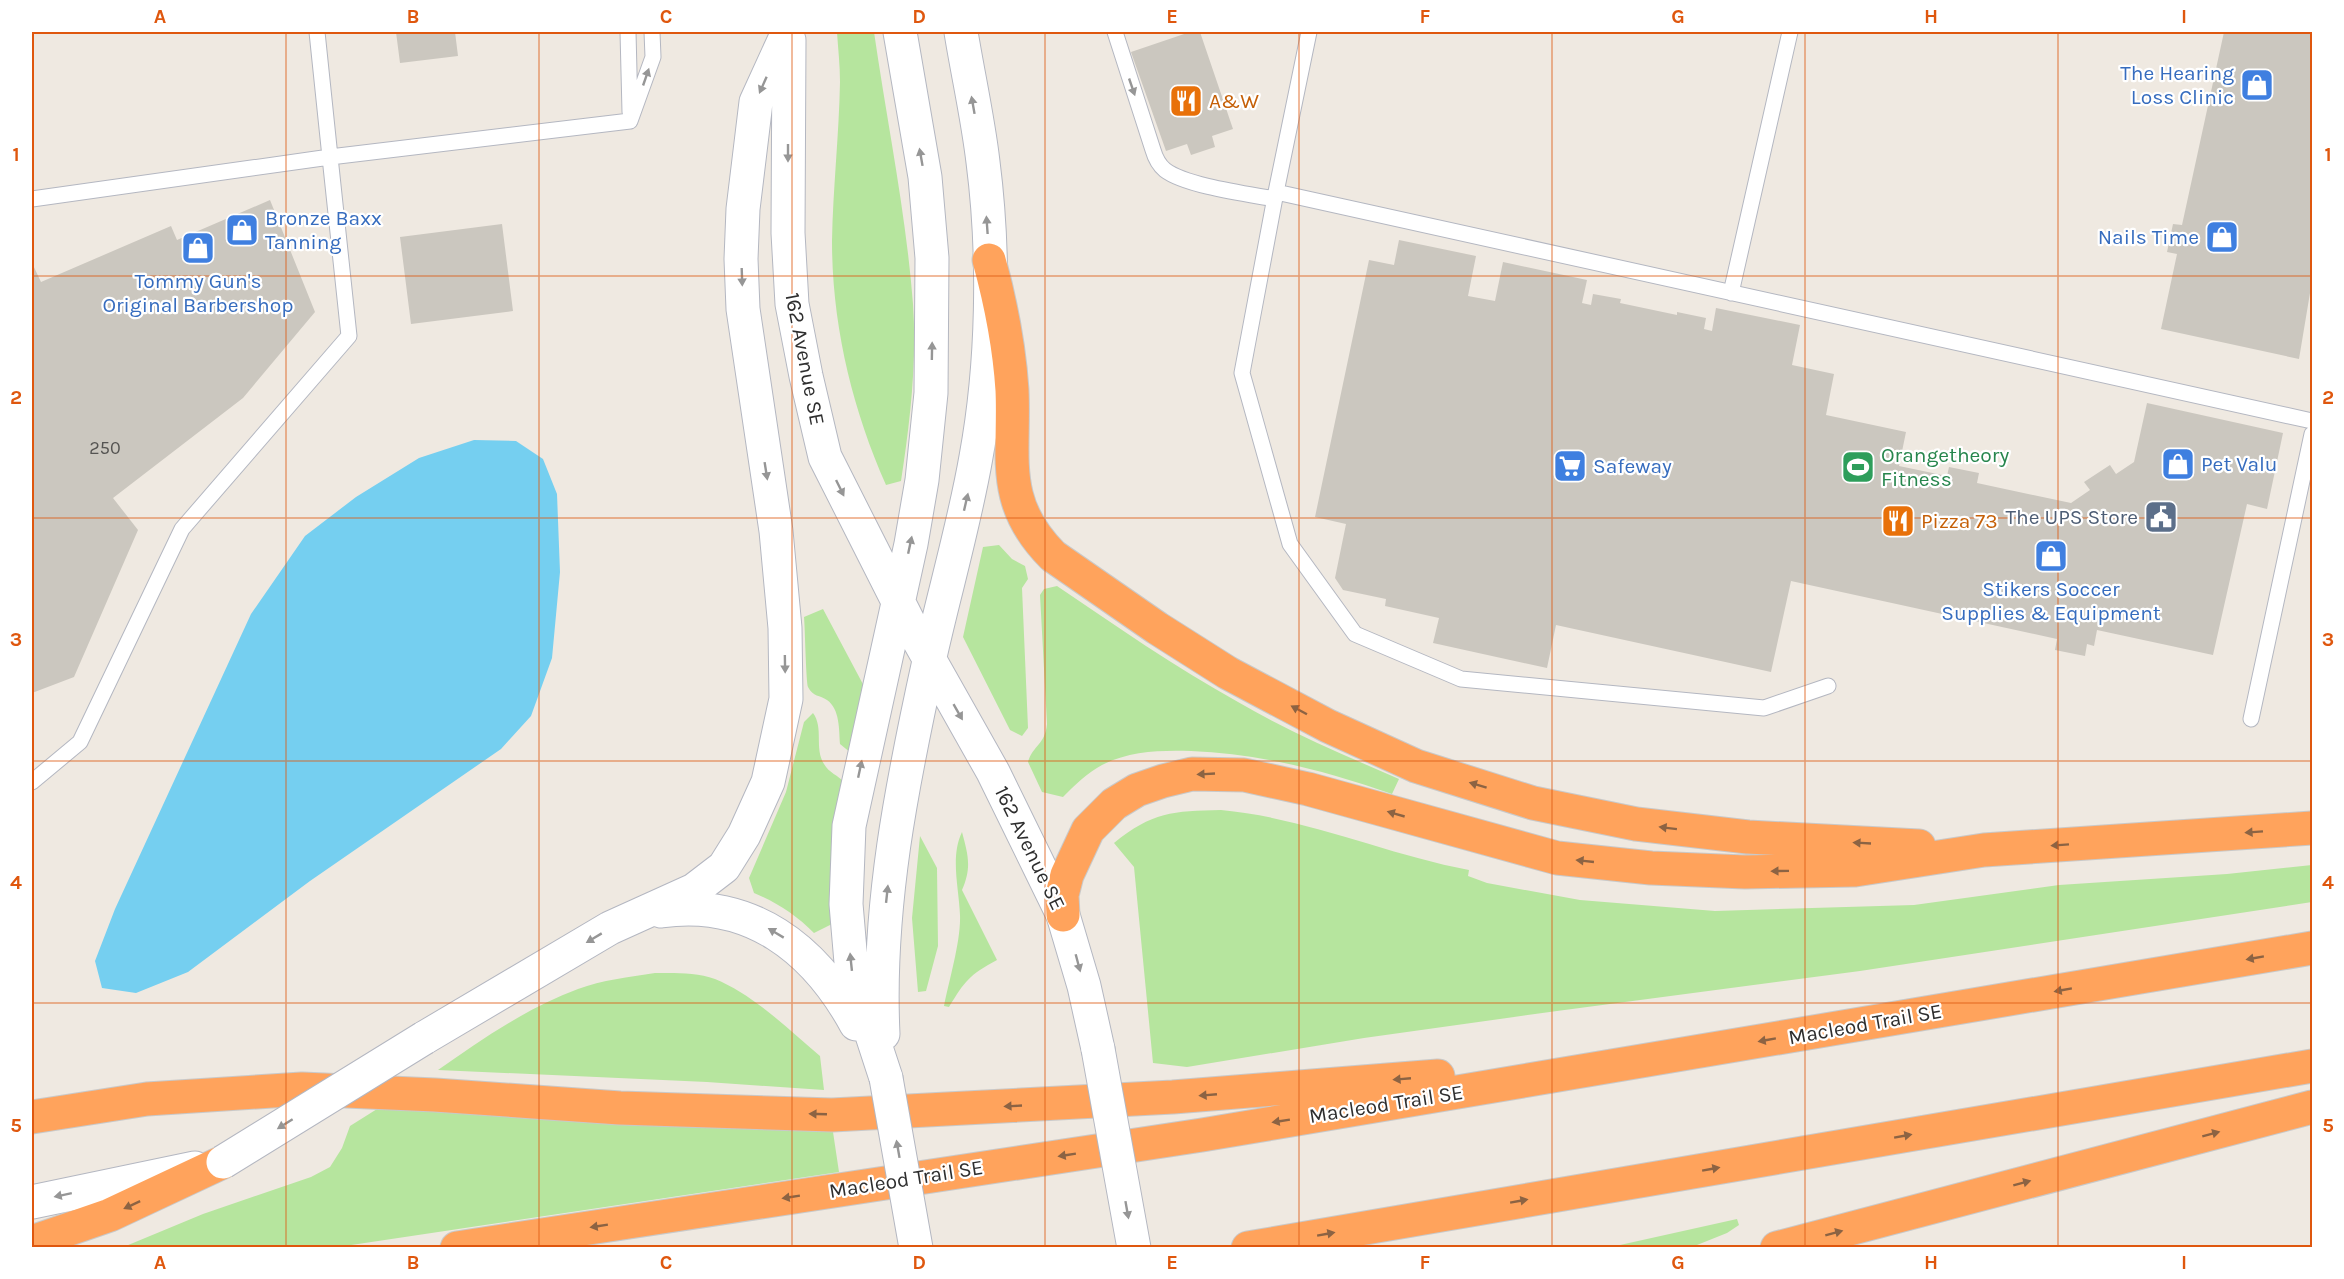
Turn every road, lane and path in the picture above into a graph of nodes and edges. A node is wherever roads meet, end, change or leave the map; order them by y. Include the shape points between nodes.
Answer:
1 (317, 32) edge
2 (628, 32) edge
3 (652, 32) edge
4 (788, 32) edge
5 (900, 32) edge
6 (961, 32) edge
7 (1115, 32) edge
8 (1309, 32) edge
9 (1790, 32) edge
10 (630, 121) junction
11 (330, 157) junction
12 (1275, 196) junction
13 (32, 199) edge
14 (990, 260) junction
15 (1731, 292) junction
16 (2313, 421) edge
17 (2313, 434) edge
18 (898, 602) junction
19 (929, 661) junction
20 (1828, 686) dead end
21 (2251, 719) dead end
22 (32, 783) edge
23 (2313, 828) edge
24 (1983, 850) junction
25 (646, 913) junction
26 (1064, 915) junction
27 (2313, 948) edge
28 (1670, 1056) junction
29 (2313, 1066) edge
30 (886, 1078) junction
31 (2313, 1107) edge
32 (32, 1117) edge
33 (223, 1162) junction
34 (32, 1202) edge
35 (32, 1242) edge
36 (458, 1248) edge
37 (916, 1248) edge
38 (1134, 1248) edge
39 (1248, 1248) edge
40 (1777, 1248) edge

1 - 11 lane
2 - 10 lane
10 -> 3 lane via 653,57
4 -> 18 main road, 162 Avenue SE via 788,233 794,314 825,457
4 -> 25 main road via 756,102 741,259 746,331 776,531 785,627 786,699 768,782 744,835 724,867 694,890
18 -> 5 main road via 922,480 933,325 925,177
14 -> 6 main road via 983,163
7 -> 12 lane via 1152,150 1165,170 1195,182
8 - 12 lane
9 - 15 lane
10 - 11 lane
11 - 13 lane
11 - 22 lane via 349,336 182,529 80,742
12 - 15 lane
12 - 20 lane via 1242,373 1290,544 1355,634 1461,679 1764,708
19 -> 14 main road via 976,456 988,357
24 -> 14 highway via 1748,837 1636,824 1533,803 1416,766 1328,726 1228,673 1053,556 1039,542 1020,508 1011,476 1012,390 1004,315
15 - 16 lane
17 - 21 lane
18 - 19 main road, 162 Avenue SE
30 -> 18 main road via 852,974 846,904 849,826
19 -> 26 main road, 162 Avenue SE via 993,772
30 -> 19 main road via 881,996 886,904 899,810
23 -> 24 highway
24 -> 26 highway via 1856,870 1745,872 1651,868 1557,858 1244,775 1192,774 1137,790 1114,804 1088,830 1067,875 1062,895
30 -> 25 main road via 845,1004 815,965 787,940 756,921 722,911 684,908
25 -> 33 main road, bridge via 610,928
26 -> 38 main road, 162 Avenue SE, bridge via 1098,1049
27 -> 28 highway, Macleod Trail SE
28 -> 32 highway via 1173,1098 832,1114 620,1108 302,1089 147,1099
28 -> 36 highway, Macleod Trail SE via 1202,1135
39 -> 29 highway
37 -> 30 main road, bridge
40 -> 31 highway
33 -> 34 main road
33 -> 35 highway via 110,1215

